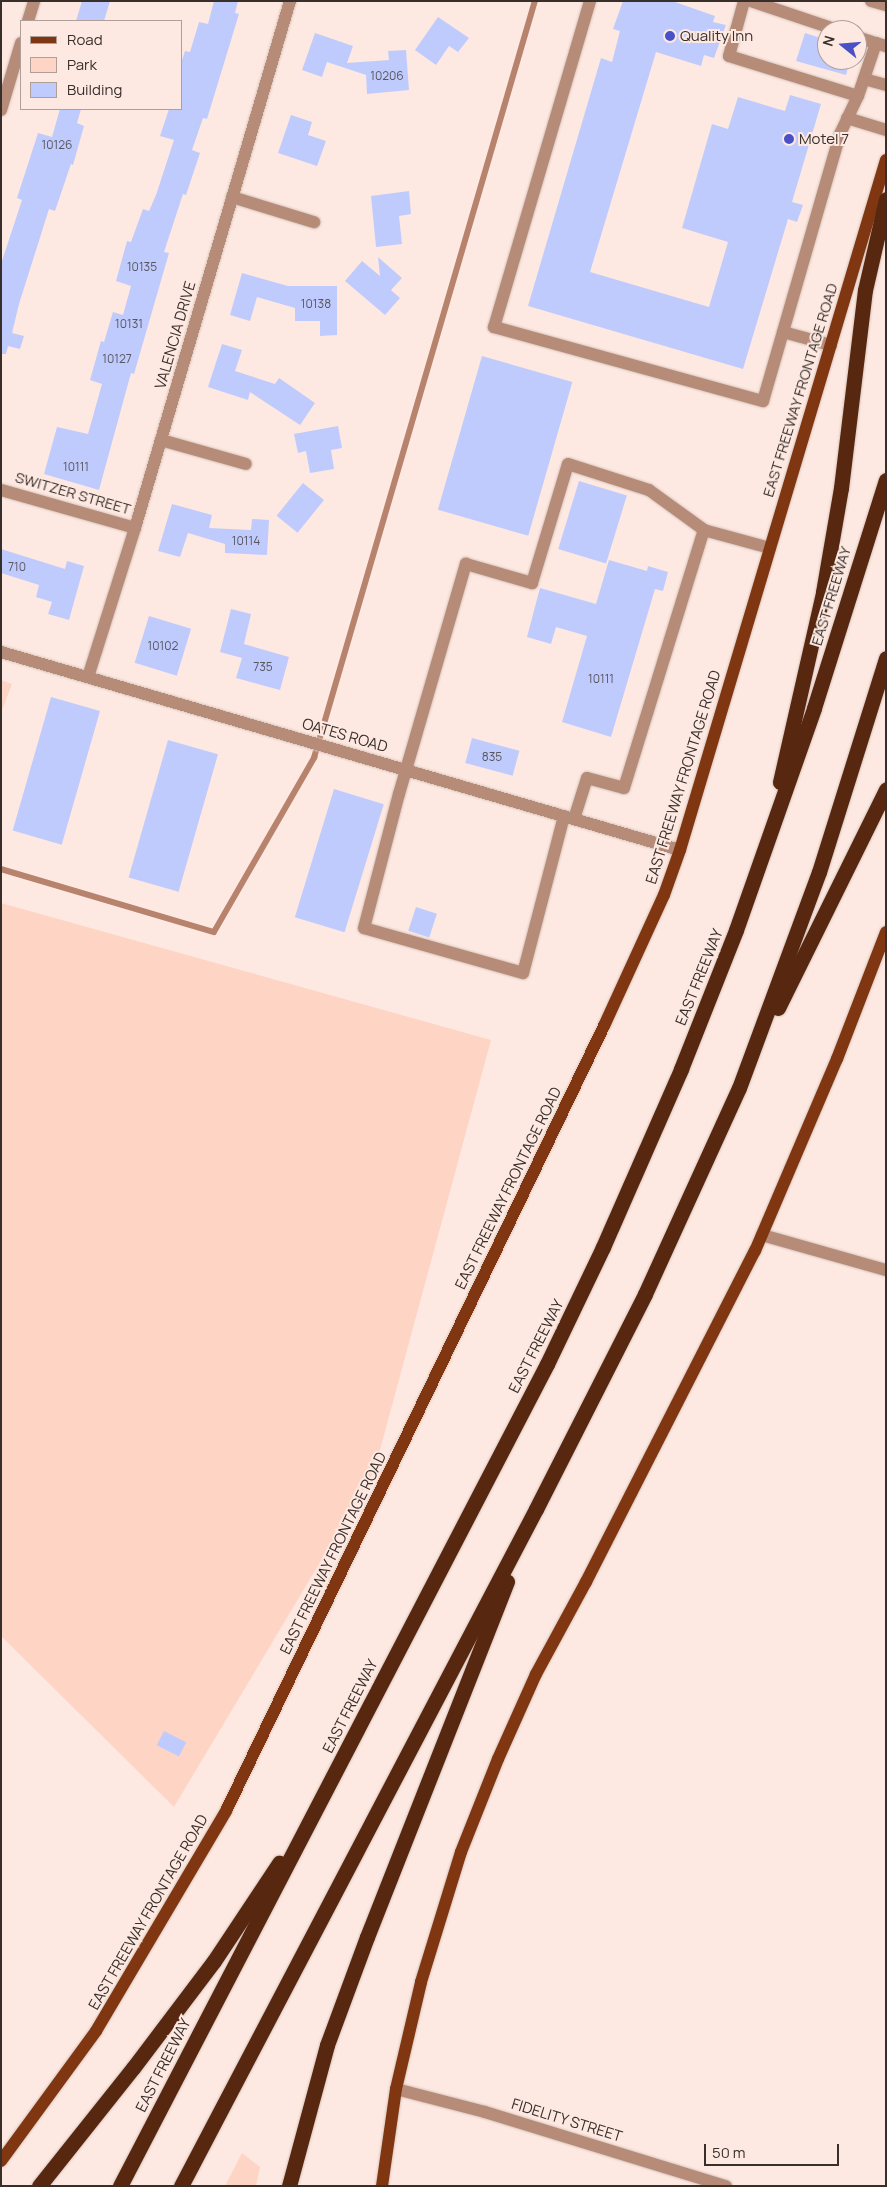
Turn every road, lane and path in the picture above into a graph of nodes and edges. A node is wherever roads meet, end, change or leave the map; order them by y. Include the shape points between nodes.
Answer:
1 (34, 1) edge
2 (290, 1) edge
3 (590, 1) edge
4 (744, 1) edge
5 (751, 1) edge
6 (871, 1) edge
7 (886, 5) edge
8 (28, 20) edge
9 (817, 23) edge
10 (867, 40) edge
11 (881, 44) edge
12 (20, 46) edge
13 (864, 79) junction
14 (886, 85) edge
15 (858, 96) junction
16 (1, 110) edge
17 (847, 118) junction
18 (886, 130) edge
19 (886, 160) edge
20 (232, 197) junction
21 (886, 199) edge
22 (314, 222) dead end
23 (783, 332) junction
24 (831, 345) junction
25 (161, 440) junction
26 (246, 464) dead end
27 (886, 480) edge
28 (1, 490) edge
29 (135, 528) junction
30 (704, 530) junction
31 (770, 548) junction
32 (1, 652) edge
33 (886, 658) edge
34 (88, 677) junction
35 (406, 769) junction
36 (886, 789) edge
37 (569, 817) junction
38 (680, 850) junction
39 (763, 856) junction
40 (886, 932) edge
41 (739, 1088) junction
42 (762, 1235) junction
43 (886, 1270) edge
44 (536, 1509) junction
45 (363, 1719) junction
46 (396, 2089) junction
47 (1, 2161) edge
48 (39, 2186) edge
49 (120, 2186) edge
50 (181, 2186) edge
51 (288, 2186) edge
52 (382, 2186) edge
53 (726, 2186) edge

1 - 8 street
2 - 20 street, VALENCIA DRIVE
3 - 23 street via 494,327 763,401
4 - 15 street via 729,56
5 - 9 street
6 - 7 street
10 - 11 street
11 - 13 street
12 - 16 street
13 - 14 street
13 - 15 street
15 - 17 street
17 - 18 street
17 - 23 street
19 - 24 main road, EAST FREEWAY FRONTAGE ROAD
20 - 22 street
20 - 25 street, VALENCIA DRIVE
21 - 39 highway via 864,290 841,488 823,592
23 - 24 street
24 - 31 main road, EAST FREEWAY FRONTAGE ROAD
25 - 26 street
25 - 29 street, VALENCIA DRIVE
27 - 39 highway, EAST FREEWAY
28 - 29 street, SWITZER STREET
29 - 34 street, VALENCIA DRIVE
30 - 31 street
30 - 35 street via 649,490 568,464 532,583 466,564
30 - 37 street via 624,788 587,778
31 - 38 main road, EAST FREEWAY FRONTAGE ROAD
32 - 34 street, OATES ROAD
33 - 41 highway via 819,872
34 - 35 street, OATES ROAD
35 - 37 street, OATES ROAD
35 - 37 street via 364,928 523,973
36 - 41 highway
37 - 38 street, OATES ROAD
38 - 47 main road, EAST FREEWAY FRONTAGE ROAD via 664,895 604,1026 226,1810 96,2031
39 - 45 highway, EAST FREEWAY via 688,1052 603,1247 543,1372
40 - 42 main road via 837,1059
41 - 44 highway via 645,1294
42 - 43 street
42 - 46 main road via 536,1674 498,1759 461,1852 421,1982
44 - 50 highway
44 - 51 highway via 367,1937 331,2036
45 - 48 highway via 287,1850 214,1961
45 - 49 highway, EAST FREEWAY
46 - 52 main road
46 - 53 street, FIDELITY STREET via 485,2112

